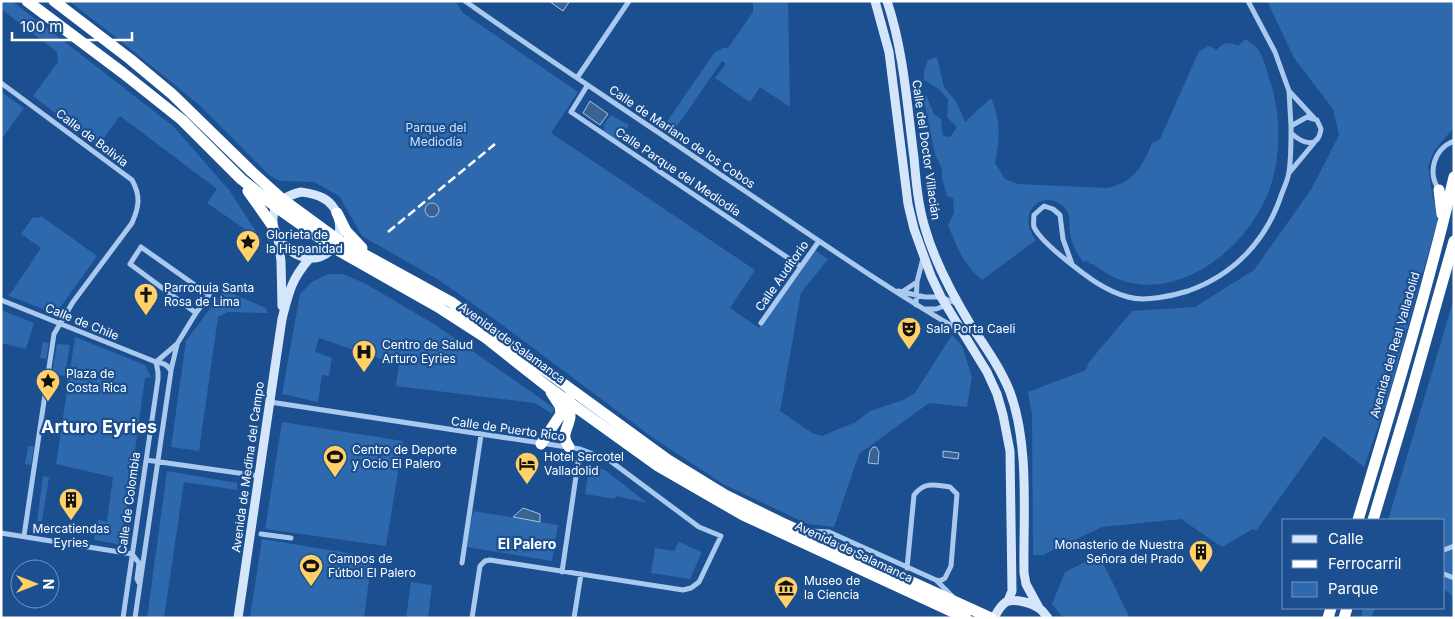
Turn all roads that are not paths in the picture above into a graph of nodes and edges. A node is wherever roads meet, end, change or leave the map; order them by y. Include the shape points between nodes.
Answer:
1 (27, 1) edge
2 (54, 1) edge
3 (465, 1) edge
4 (629, 1) edge
5 (874, 1) edge
6 (887, 1) edge
7 (1248, 1) edge
8 (576, 78) junction
9 (1, 83) edge
10 (587, 86) junction
11 (1289, 91) junction
12 (1314, 118) junction
13 (1291, 126) junction
14 (1291, 134) junction
15 (1454, 141) edge
16 (1315, 142) junction
17 (1289, 174) junction
18 (1454, 176) edge
19 (241, 179) junction
20 (1439, 190) junction
21 (1451, 199) edge
22 (279, 203) junction
23 (337, 213) junction
24 (1443, 223) junction
25 (272, 225) junction
26 (278, 239) junction
27 (819, 240) junction
28 (1454, 241) edge
29 (336, 244) junction
30 (370, 257) junction
31 (923, 258) junction
32 (309, 259) junction
33 (1072, 264) junction
34 (800, 266) junction
35 (917, 282) junction
36 (889, 288) junction
37 (951, 290) junction
38 (902, 292) junction
39 (915, 296) junction
40 (1, 300) edge
41 (946, 301) junction
42 (916, 304) junction
43 (959, 305) junction
44 (924, 309) junction
45 (196, 313) junction
46 (282, 319) junction
47 (60, 324) junction
48 (761, 324) dead end
49 (961, 331) junction
50 (177, 344) junction
51 (156, 362) junction
52 (171, 371) junction
53 (548, 387) junction
54 (567, 387) junction
55 (270, 402) junction
56 (570, 402) junction
57 (586, 414) junction
58 (570, 418) junction
59 (481, 435) junction
60 (541, 444) junction
61 (574, 448) junction
62 (146, 460) junction
63 (158, 462) junction
64 (258, 476) junction
65 (1358, 519) edge
66 (1373, 519) edge
67 (1, 532) edge
68 (803, 532) junction
69 (260, 534) dead end
70 (24, 536) junction
71 (291, 538) dead end
72 (132, 554) junction
73 (462, 563) dead end
74 (906, 568) junction
75 (562, 572) junction
76 (581, 574) junction
77 (936, 580) junction
78 (139, 588) junction
79 (127, 589) junction
80 (957, 601) junction
81 (1008, 601) junction
82 (1039, 608) junction
83 (961, 617) edge
84 (123, 618) edge
85 (135, 618) edge
86 (238, 618) edge
87 (472, 618) edge
88 (574, 618) edge
89 (992, 618) edge
90 (1048, 618) edge

1 - 19 highway, Avenida de Salamanca via 182,120
2 - 22 highway, Avenida de Salamanca via 172,94
3 - 8 street, Calle de Mariano de los Cobos
4 - 8 street
5 - 31 street, Calle del Doctor Villacián via 889,52 908,204
6 - 37 street, Calle del Doctor Villacián via 900,48 924,227
7 - 11 street via 1275,52
8 - 10 street, Calle de Mariano de los Cobos
9 - 47 street, Calle de Bolivia via 132,180 138,193 137,211 132,223
10 - 27 street, Calle de Mariano de los Cobos
10 - 34 street, Calle Parque del Mediodía via 570,112
11 - 12 street
11 - 13 street
12 - 13 street via 1303,118
12 - 16 street via 1321,129
13 - 14 street
14 - 16 street via 1304,143
14 - 17 street
15 - 20 street via 1440,150 1435,160 1433,171
16 - 17 street
17 - 33 street via 1276,212 1261,239 1242,260 1197,288 1175,295 1129,298 1093,281
18 - 21 highway, Avenida del Real Valladolid
19 - 22 highway, Avenida de Salamanca
19 - 25 highway
20 - 21 street
20 - 24 highway
21 - 24 highway, Avenida del Real Valladolid
22 - 23 street via 289,194 301,192 325,198
22 - 25 street
22 - 29 highway, Avenida de Salamanca
23 - 29 street via 340,223
23 - 30 highway via 346,231
24 - 65 highway, Avenida del Real Valladolid
25 - 26 street
26 - 32 street
26 - 46 street, Avenida de Medina del Campo
27 - 34 street, Calle Auditorio
27 - 36 street, Calle de Mariano de los Cobos
28 - 66 highway
29 - 30 highway, Avenida de Salamanca
29 - 32 street via 325,255
29 - 53 highway, Avenida de Salamanca via 486,338
30 - 54 highway, Avenida de Salamanca via 451,302
31 - 35 street
31 - 41 street, Calle del Doctor Villacián
32 - 46 street, Avenida de Medina del Campo via 290,286
33 - 33 street via 1063,239 1060,215 1044,206 1034,215 1034,226 1058,254
34 - 48 street, Calle Auditorio
35 - 38 street
35 - 39 street
36 - 38 street, Calle de Mariano de los Cobos
36 - 42 street, Calle de Mariano de los Cobos
37 - 41 street
37 - 43 street, Calle del Doctor Villacián
38 - 39 street, Calle de Mariano de los Cobos
39 - 41 street, Calle de Mariano de los Cobos
39 - 42 street
40 - 47 street, Calle de Chile
41 - 43 street, Calle de Mariano de los Cobos
41 - 44 street, Calle de Mariano de los Cobos via 936,309
41 - 49 street, Calle del Doctor Villacián
42 - 44 street, Calle de Mariano de los Cobos
43 - 82 street, Calle del Doctor Villacián via 999,368 1010,392 1022,458 1024,573
44 - 49 street, Calle de Mariano de los Cobos
45 - 45 street, Calle de Colombia via 209,295 141,246 130,264
45 - 50 street, Calle de Colombia
46 - 55 street, Avenida de Medina del Campo
47 - 51 street, Calle de Chile
47 - 70 street, Calle de Bolivia via 54,334
49 - 81 street, Calle del Doctor Villacián via 997,394 1010,451 1012,591
50 - 51 street, Calle de Colombia
50 - 52 street, Calle de Colombia
51 - 52 street via 168,366
51 - 62 street, Calle de Colombia via 158,379
52 - 63 street, Calle de Colombia
53 - 56 highway, Avenida de Salamanca
53 - 60 highway via 560,406 561,414
54 - 56 highway
54 - 68 highway, Avenida de Salamanca via 676,465 725,495
55 - 59 street, Calle de Puerto Rico
55 - 64 street, Avenida de Medina del Campo
56 - 57 highway, Avenida de Salamanca
56 - 58 highway
57 - 58 highway
57 - 83 highway, Avenida de Salamanca via 658,466 726,507
58 - 61 highway via 564,431 565,441
59 - 60 street, Calle de Puerto Rico
59 - 73 street
60 - 61 street, Calle de Puerto Rico
61 - 75 street
61 - 76 street, Calle de Puerto Rico via 609,460 699,527 720,536 699,582 688,589
62 - 63 street
62 - 72 street, Calle de Colombia
63 - 64 street
63 - 78 street, Calle de Colombia
64 - 86 street, Avenida de Medina del Campo
67 - 70 street
68 - 74 street, Avenida de Salamanca via 829,532
68 - 80 highway, Avenida de Salamanca
69 - 71 street
70 - 72 street
72 - 78 street via 139,563
72 - 79 street, Calle de Colombia
74 - 77 street, Avenida de Salamanca
74 - 77 street via 914,495 925,484 950,486 956,494 951,566 945,578
75 - 76 street
75 - 87 street via 485,561 480,566
76 - 88 street
77 - 80 street, Avenida de Salamanca
78 - 79 street
78 - 85 street, Calle de Colombia
79 - 84 street, Calle de Colombia
80 - 89 highway, Avenida de Salamanca
81 - 82 street
81 - 89 street
82 - 90 street, Calle del Doctor Villacián

